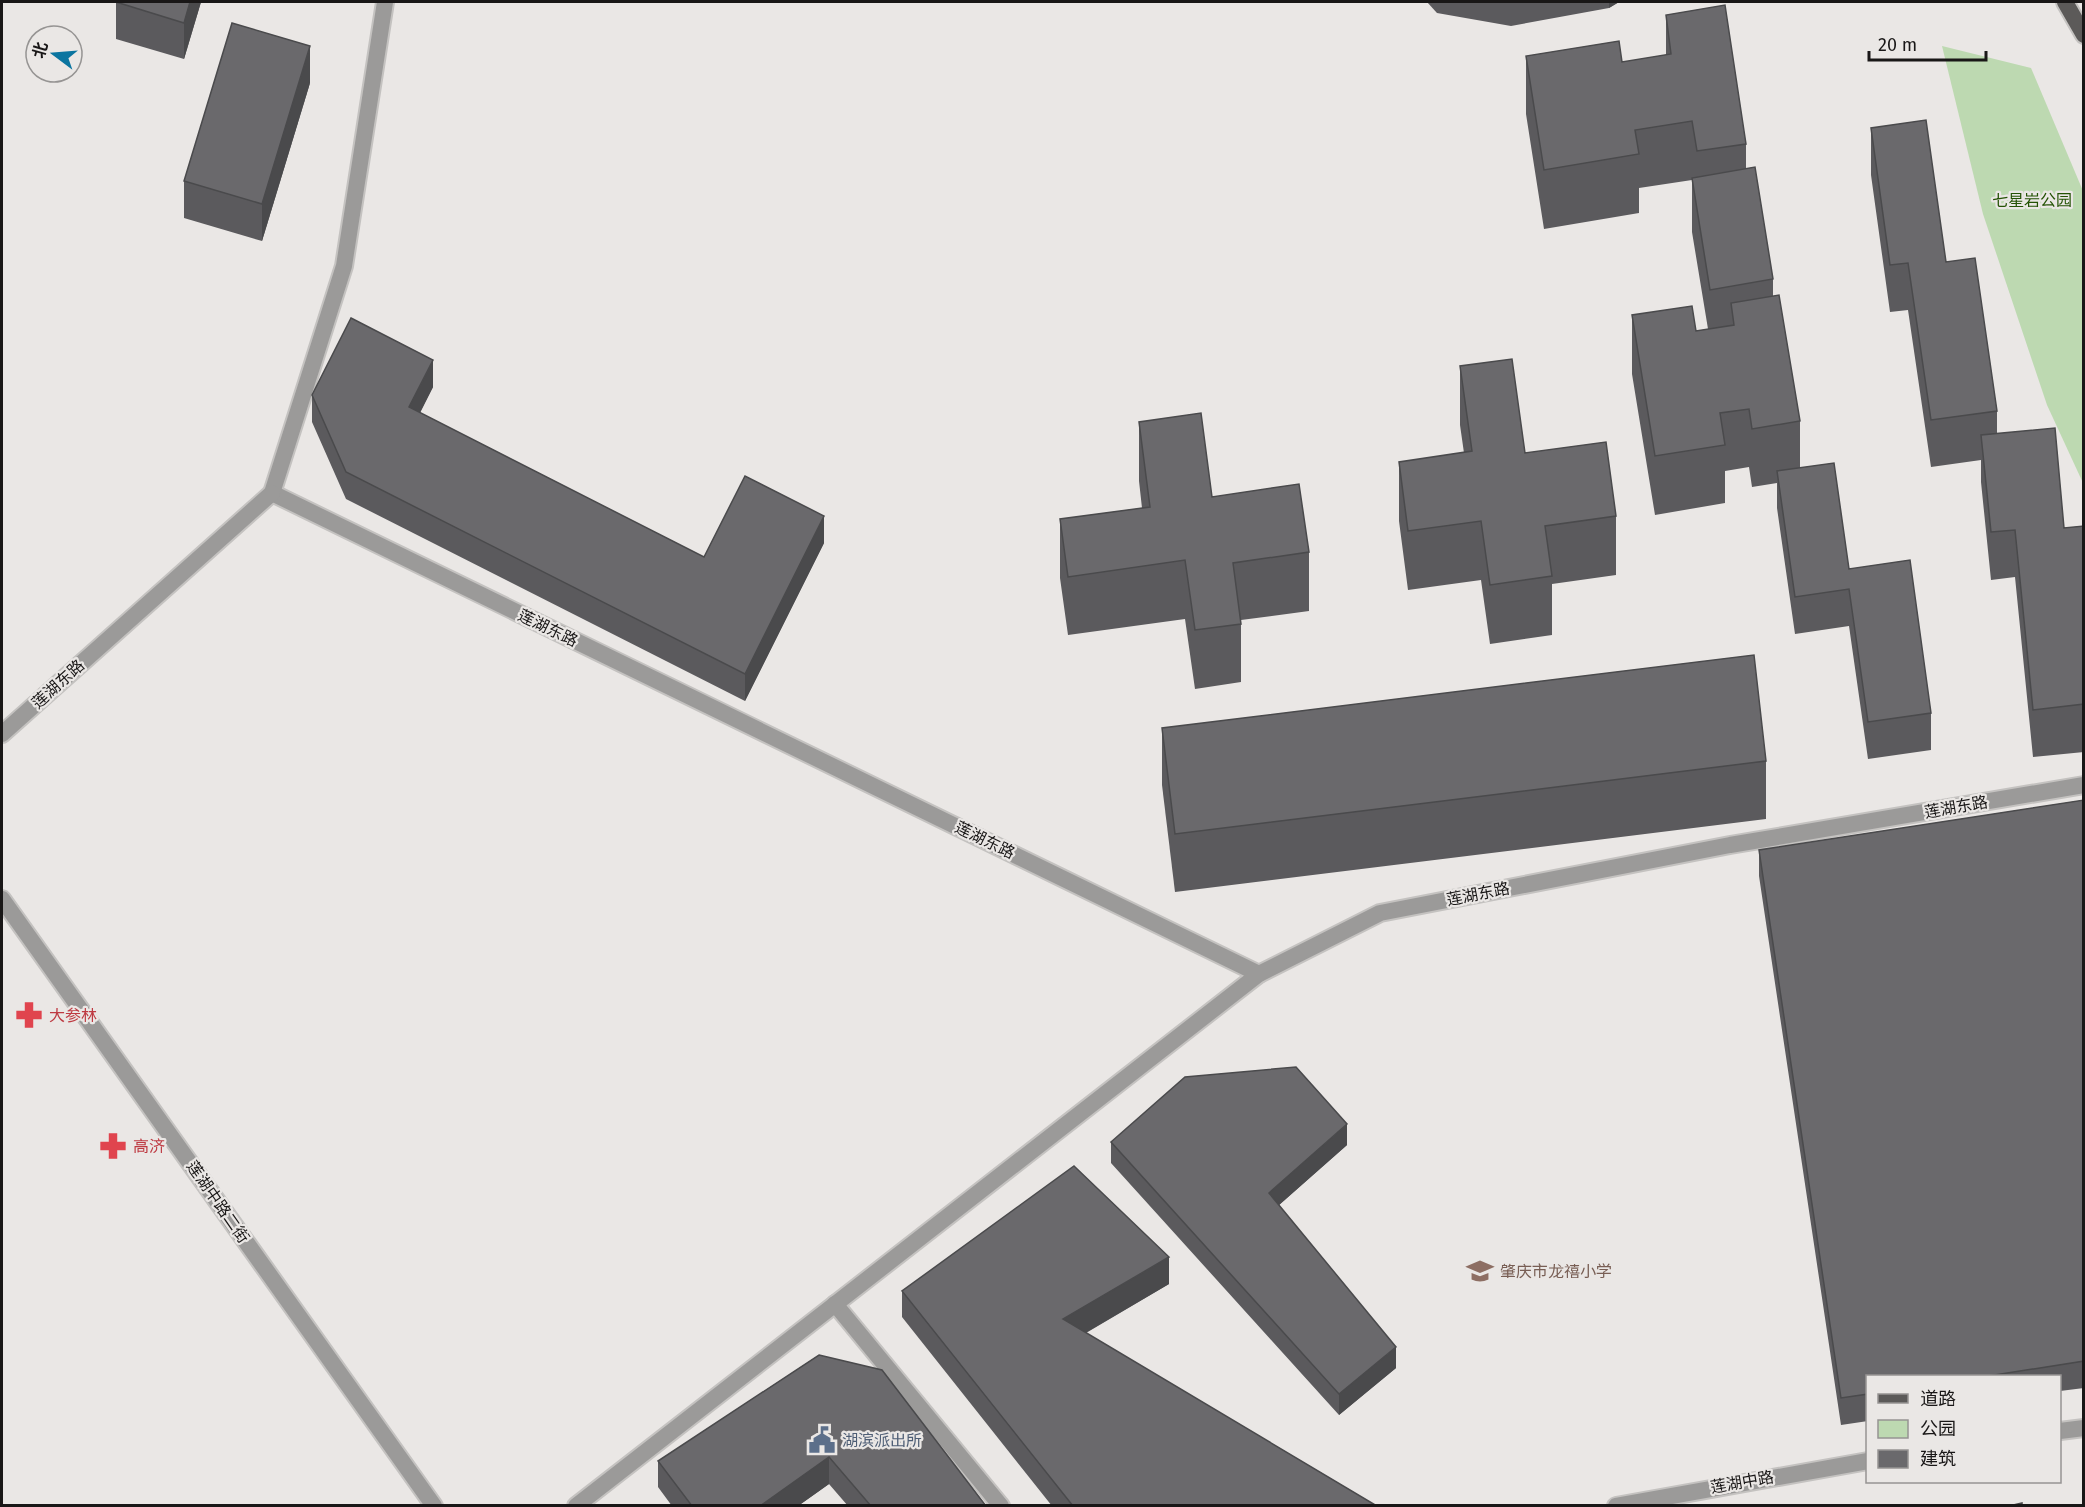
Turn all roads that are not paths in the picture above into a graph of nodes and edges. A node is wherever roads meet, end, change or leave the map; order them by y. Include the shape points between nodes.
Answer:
1 (385, 2) edge
2 (2066, 2) edge
3 (2084, 35) edge
4 (272, 493) junction
5 (2, 734) edge
6 (2084, 785) edge
7 (2, 898) edge
8 (1259, 974) junction
9 (835, 1304) junction
10 (2084, 1428) edge
11 (2061, 1431) edge
12 (1866, 1461) edge
13 (434, 1506) edge
14 (576, 1506) edge
15 (1001, 1506) edge
16 (1616, 1506) edge

1 - 4 street via 344,266
2 - 3 main road
4 - 5 street, 莲湖东路
4 - 8 street, 莲湖东路
6 - 8 street, 莲湖东路 via 1730,845 1380,913
7 - 13 street, 莲湖中路二街
8 - 9 street
9 - 14 street
9 - 15 street
10 - 11 street
12 - 16 street, 莲湖中路

